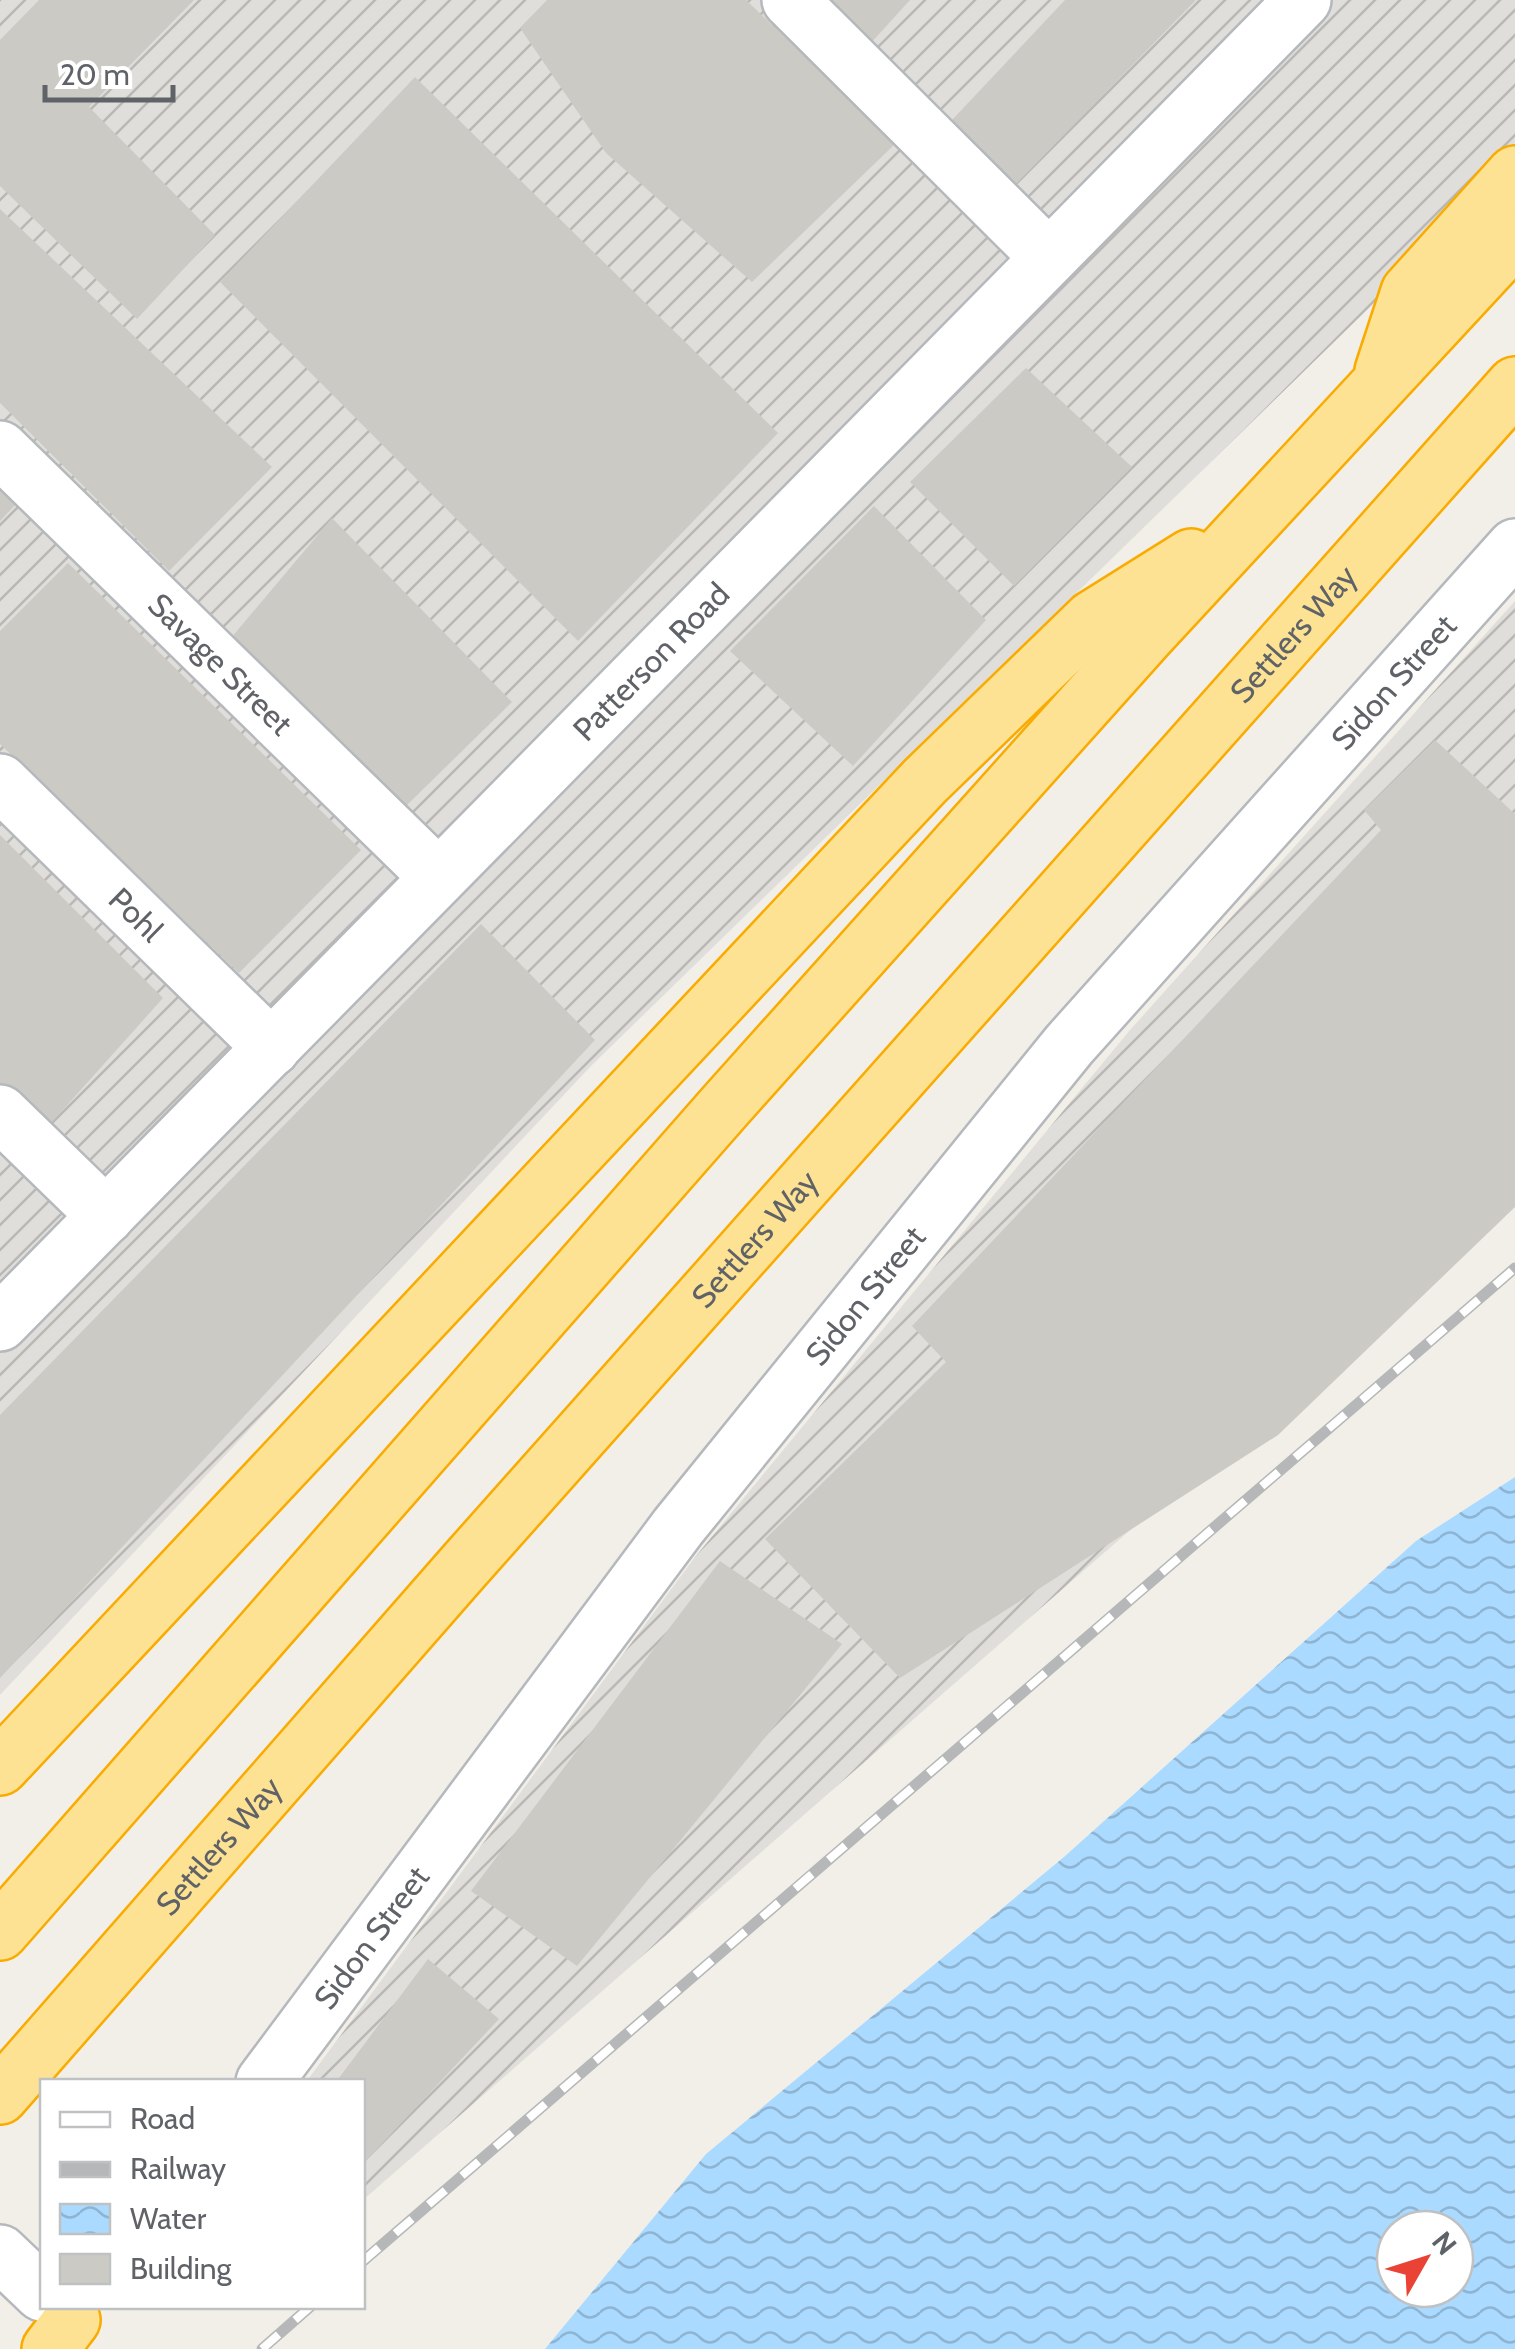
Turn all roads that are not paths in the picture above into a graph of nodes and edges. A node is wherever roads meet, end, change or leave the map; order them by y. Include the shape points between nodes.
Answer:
1 (790, 0) edge
2 (1303, 0) edge
3 (1515, 174) edge
4 (1515, 238) edge
5 (1048, 257) junction
6 (1515, 385) edge
7 (1376, 392) junction
8 (0, 449) edge
9 (1258, 510) junction
10 (1515, 547) edge
11 (0, 782) edge
12 (438, 878) junction
13 (272, 1048) junction
14 (0, 1113) edge
15 (106, 1216) junction
16 (0, 1323) edge
17 (0, 1767) edge
18 (0, 1932) edge
19 (266, 2079) edge
20 (6, 2089) edge
21 (0, 2253) edge
22 (40, 2294) edge

1 - 5 street
2 - 5 street, Patterson Road
3 - 7 highway via 1409,292
4 - 7 highway
5 - 12 street, Patterson Road
6 - 20 highway, Settlers Way
7 - 9 highway
8 - 12 street, Savage Street
9 - 17 highway via 1049,656 680,1037
9 - 18 highway
10 - 19 street, Sidon Street via 1032,1090 678,1528
11 - 13 street, Pohl
12 - 13 street, Patterson Road
13 - 15 street, Patterson Road
14 - 15 street
15 - 16 street, Patterson Road
21 - 22 street

